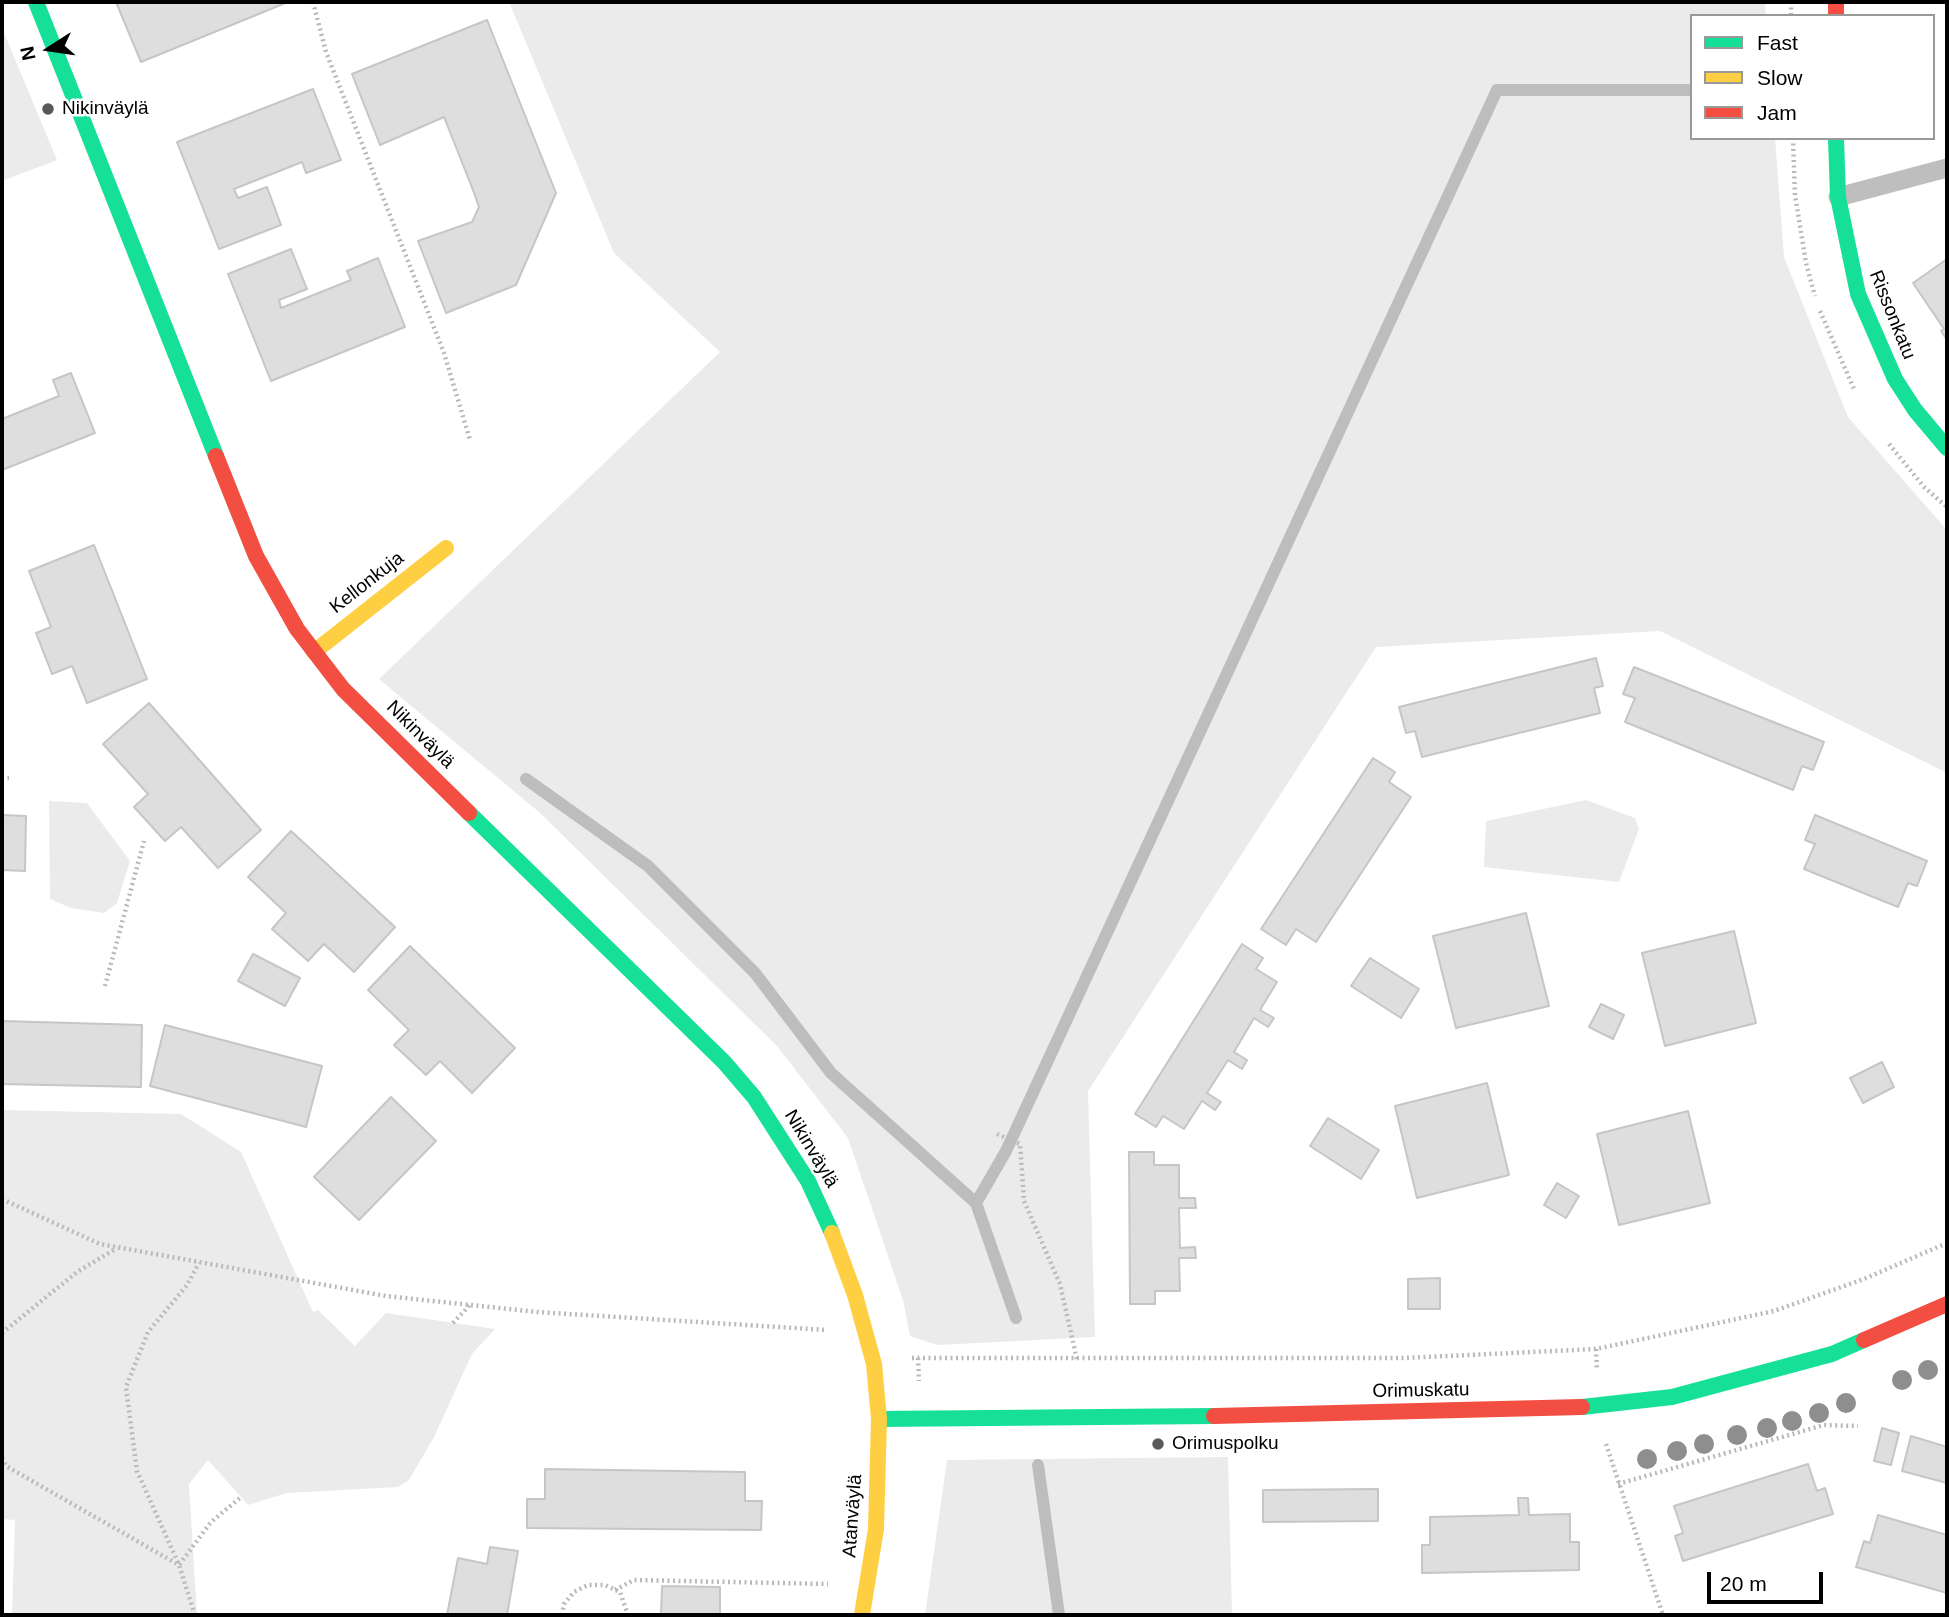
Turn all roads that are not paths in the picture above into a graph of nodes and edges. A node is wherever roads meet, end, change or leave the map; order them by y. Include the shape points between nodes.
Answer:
1 (36, 2) edge
2 (1836, 140) edge
3 (1947, 168) edge
4 (1838, 197) junction
5 (1947, 448) edge
6 (446, 548) dead end
7 (314, 652) junction
8 (1947, 1304) edge
9 (879, 1419) junction
10 (862, 1615) edge

1 - 7 street, Nikinväylä via 256,556
2 - 4 street, Rissonkatu
3 - 4 lane
4 - 5 street, Rissonkatu via 1850,266 1869,323 1902,389
6 - 7 street, Kellonkuja
7 - 9 street, Nikinväylä via 343,689 693,1028 754,1097 808,1181 830,1227 874,1364
8 - 9 street, Orimuskatu via 1819,1358 1683,1395 1600,1407
9 - 10 street, Atanväylä via 876,1529

